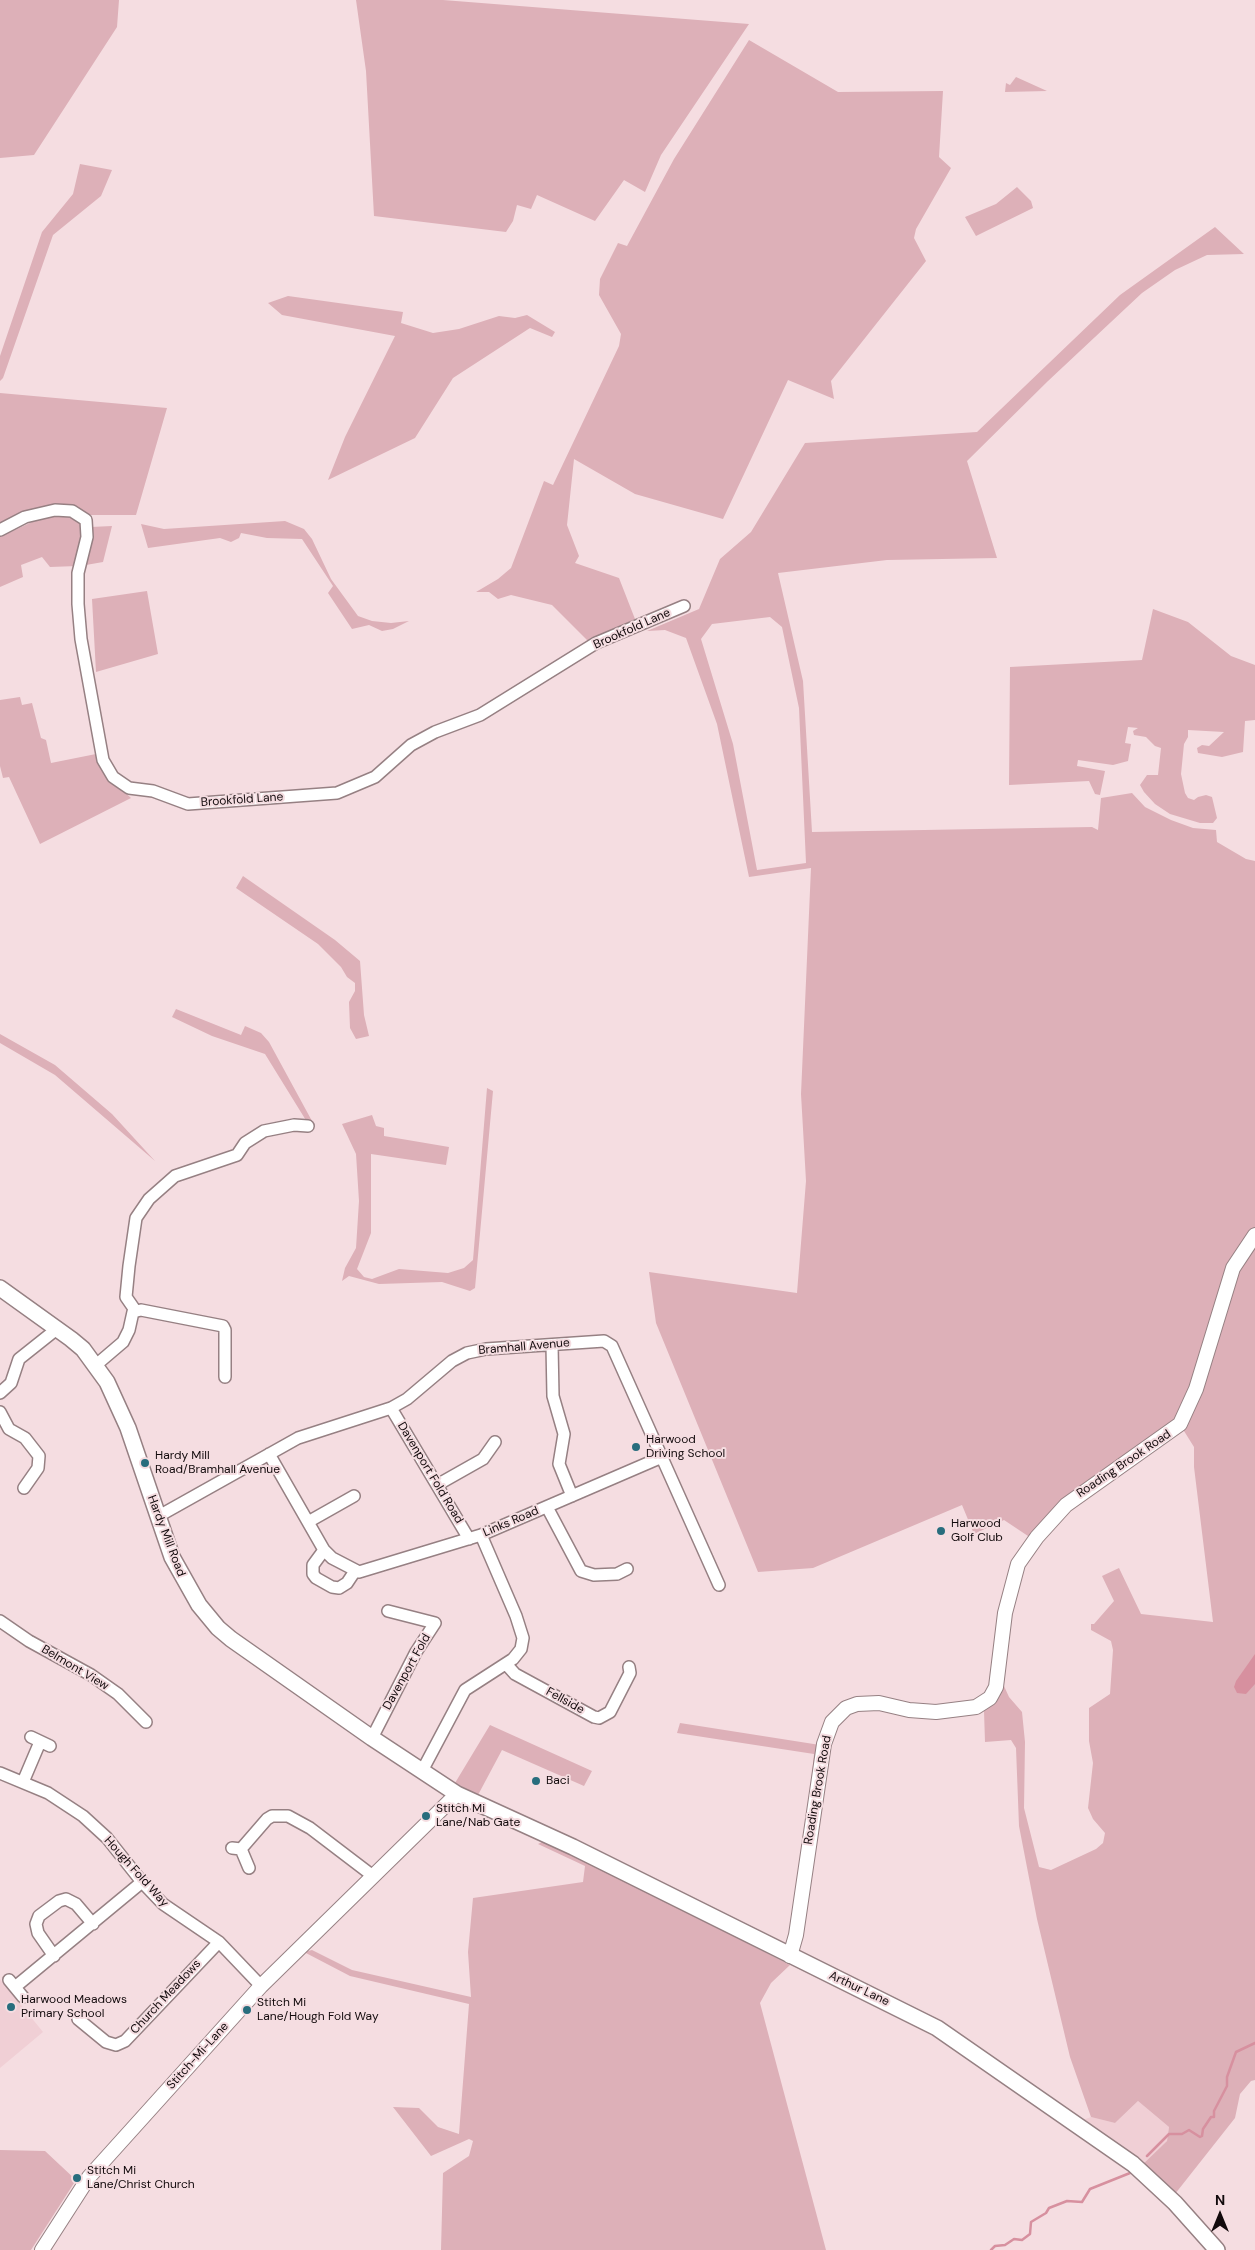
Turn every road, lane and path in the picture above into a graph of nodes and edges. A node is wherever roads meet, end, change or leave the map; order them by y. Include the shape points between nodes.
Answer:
1 (0, 530) edge
2 (684, 606) dead end
3 (308, 1126) dead end
4 (1255, 1235) edge
5 (0, 1288) edge
6 (135, 1310) junction
7 (58, 1328) junction
8 (552, 1345) junction
9 (96, 1365) junction
10 (225, 1377) dead end
11 (0, 1393) edge
12 (391, 1408) junction
13 (0, 1412) edge
14 (495, 1441) dead end
15 (269, 1454) junction
16 (662, 1457) junction
17 (437, 1485) junction
18 (24, 1488) dead end
19 (572, 1496) junction
20 (352, 1499) dead end
21 (547, 1507) junction
22 (157, 1518) junction
23 (308, 1522) junction
24 (481, 1535) junction
25 (469, 1539) junction
26 (324, 1550) junction
27 (628, 1568) dead end
28 (355, 1571) junction
29 (719, 1585) dead end
30 (388, 1611) dead end
31 (1, 1624) edge
32 (506, 1664) junction
33 (629, 1667) dead end
34 (146, 1722) dead end
35 (372, 1738) junction
36 (40, 1742) dead end
37 (422, 1771) junction
38 (0, 1773) edge
39 (23, 1782) junction
40 (457, 1794) junction
41 (249, 1868) dead end
42 (373, 1876) junction
43 (142, 1882) junction
44 (93, 1924) junction
45 (218, 1942) junction
46 (54, 1956) junction
47 (790, 1956) junction
48 (261, 1986) junction
49 (23, 1997) dead end
50 (81, 2026) dead end
51 (42, 2250) edge
52 (1218, 2250) edge

1 - 2 street, Brookfold Lane via 26,517 55,510 72,511 86,520 87,537 78,573 78,604 81,639 103,760 113,777 129,788 153,791 188,804 337,793 375,777 411,746 435,732 480,715 596,643
3 - 6 street via 294,1125 264,1131 245,1143 237,1155 175,1176 149,1199 136,1218 128,1274 126,1297
4 - 47 street, Roading Brook Road via 1233,1268 1196,1389 1180,1424 1079,1493 1037,1537 1018,1564 1005,1613 996,1686 990,1698 976,1707 936,1712 879,1703 857,1704 846,1708 832,1722 824,1744 796,1935
5 - 7 main road, Hardy Mill Road
6 - 9 street via 123,1342
6 - 10 street via 223,1326
7 - 9 main road, Hardy Mill Road
7 - 11 street via 19,1359 11,1383
8 - 12 street, Bramhall Avenue via 467,1353 452,1361 408,1399
8 - 16 street, Bramhall Avenue via 600,1341 612,1346
8 - 19 street via 554,1396 564,1434 559,1459
9 - 22 main road, Hardy Mill Road via 128,1428
12 - 15 street, Bramhall Avenue via 311,1432
12 - 17 street, Davenport Fold Road
13 - 18 street via 9,1429 25,1438 37,1452 39,1462 28,1476
14 - 17 street via 483,1459
15 - 22 street, Bramhall Avenue
15 - 23 street
16 - 19 street, Links Road
16 - 29 street, Bramhall Avenue
17 - 25 street, Davenport Fold Road
19 - 21 street, Links Road
20 - 23 street
21 - 24 street, Links Road
21 - 27 street via 582,1571 594,1575 617,1574
22 - 35 main road, Hardy Mill Road via 185,1584 218,1628
23 - 26 street
24 - 25 street, Links Road
24 - 32 street via 510,1599 523,1638 518,1655
25 - 28 street, Links Road via 362,1572
26 - 28 street
26 - 28 street via 313,1565 316,1578 339,1588
30 - 35 street, Davenport Fold via 435,1623 416,1652
31 - 34 street, Belmont View via 91,1675 118,1694
32 - 33 street, Fellside via 515,1674 599,1718 610,1712 630,1673
32 - 37 street via 464,1690
35 - 37 main road, Hardy Mill Road
36 - 39 street
37 - 40 main road, Hardy Mill Road
38 - 39 street, Hough Fold Way
39 - 43 street, Hough Fold Way via 61,1800 83,1816 107,1838
40 - 42 street, Stitch-Mi-Lane
40 - 47 main road, Arthur Lane via 573,1847
41 - 42 street via 237,1849 275,1811 310,1828
42 - 48 street, Stitch-Mi-Lane
43 - 44 street
43 - 45 street, Hough Fold Way via 170,1910
44 - 46 street
44 - 46 street via 76,1904 66,1900 40,1916 36,1924 38,1933
45 - 48 street, Hough Fold Way
45 - 50 street, Church Meadows via 125,2041 116,2045 106,2042
46 - 49 street via 12,1983
47 - 52 main road, Arthur Lane via 937,2028 1133,2164
48 - 51 street, Stitch-Mi-Lane via 89,2177

